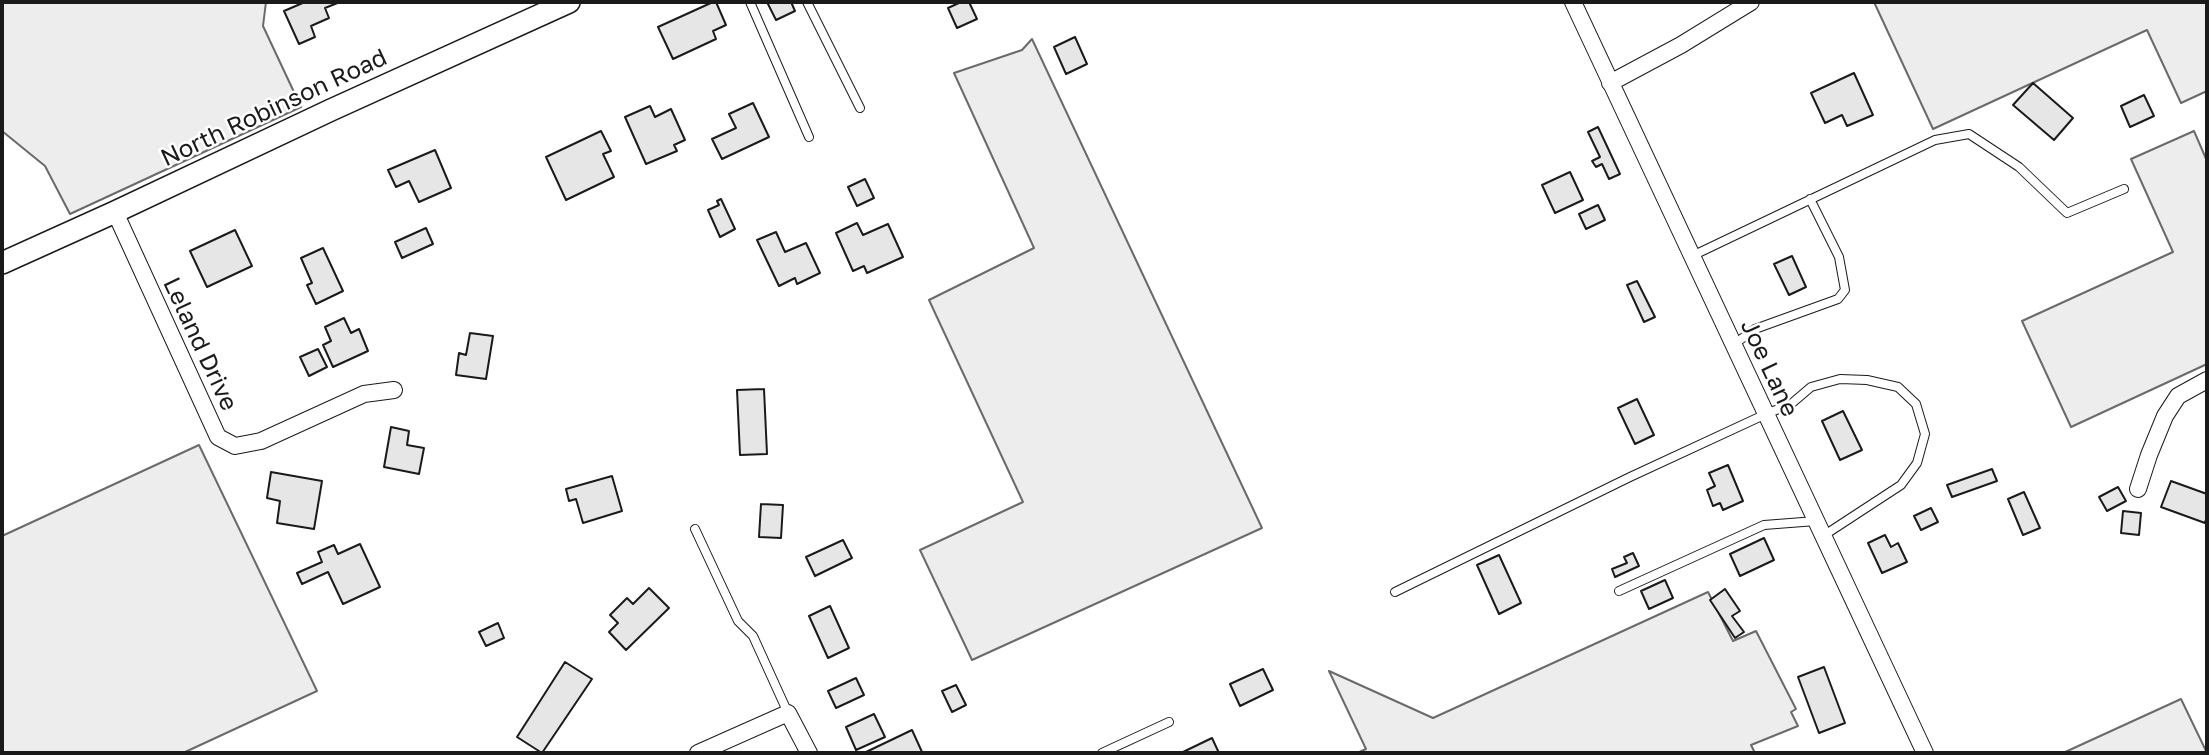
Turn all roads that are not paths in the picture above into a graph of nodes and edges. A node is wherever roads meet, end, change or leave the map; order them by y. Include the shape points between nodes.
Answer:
1 (569, 2) edge
2 (750, 2) edge
3 (807, 2) edge
4 (1573, 2) edge
5 (1751, 2) edge
6 (1610, 83) junction
7 (860, 108) dead end
8 (809, 137) dead end
9 (2124, 189) dead end
10 (1810, 199) junction
11 (115, 212) junction
12 (1692, 256) junction
13 (2, 263) edge
14 (1733, 345) junction
15 (2207, 380) edge
16 (394, 390) dead end
17 (1766, 414) junction
18 (2138, 489) dead end
19 (695, 529) dead end
20 (1819, 529) junction
21 (1395, 592) dead end
22 (1619, 592) dead end
23 (788, 713) junction
24 (1169, 722) dead end
25 (698, 753) edge
26 (809, 753) edge
27 (1102, 753) edge
28 (1925, 753) edge

1 - 11 street, North Robinson Road
2 - 8 lane
3 - 7 lane
4 - 6 street, Joe Lane
5 - 6 street
6 - 12 street, Joe Lane
9 - 10 lane via 2067,213 2020,167 1969,134 1935,140
10 - 12 lane
10 - 14 lane via 1839,257 1845,290 1838,299 1755,329
11 - 13 street, North Robinson Road
11 - 16 street, Leland Drive via 218,437 235,446 261,441 364,394
12 - 14 street, Joe Lane
14 - 17 street, Joe Lane
15 - 18 street via 2178,396 2165,416
17 - 20 street, Joe Lane
17 - 20 lane via 1791,404 1811,387 1840,379 1898,387 1916,404 1924,434 1917,463 1901,485
17 - 21 lane
19 - 23 lane via 737,621 753,636
20 - 22 lane via 1764,525
20 - 28 street, Joe Lane
23 - 25 street
23 - 26 street
24 - 27 lane

